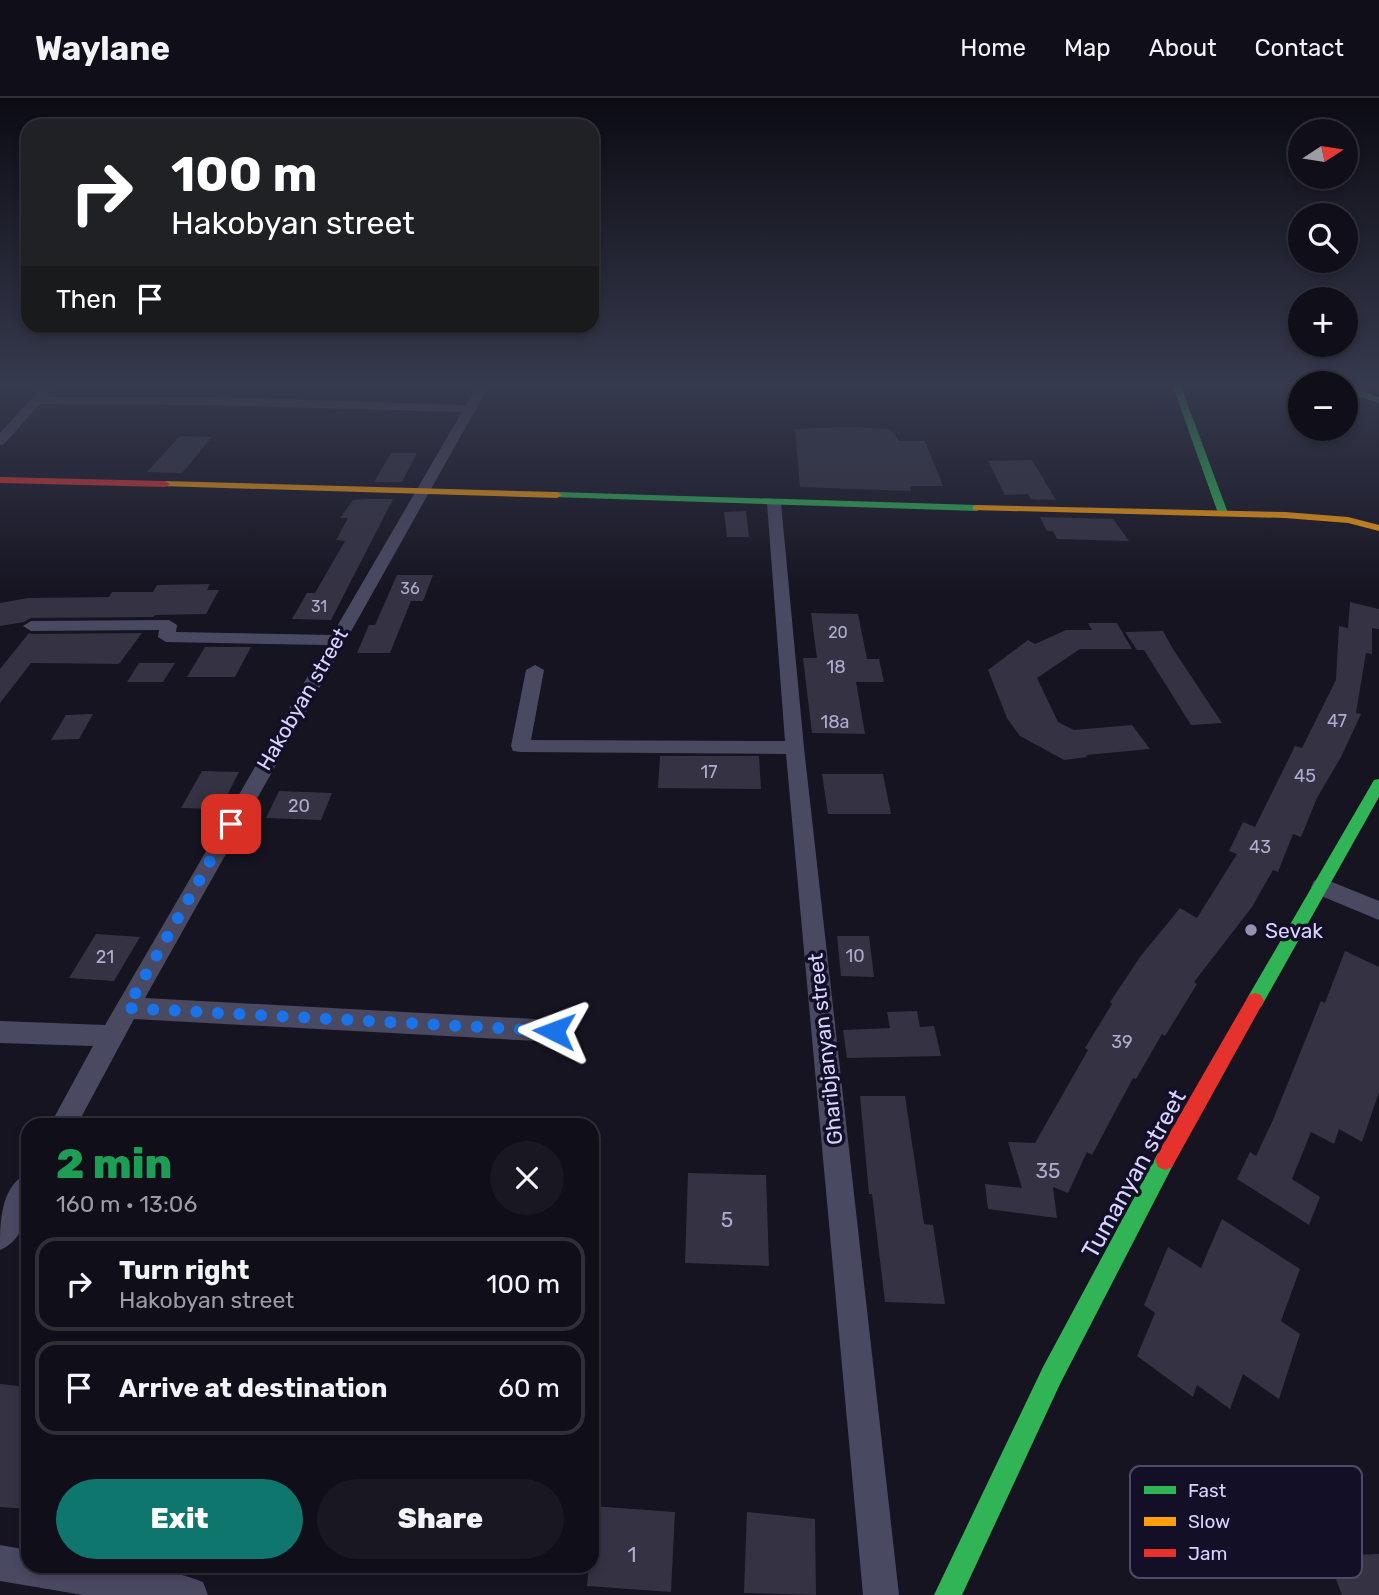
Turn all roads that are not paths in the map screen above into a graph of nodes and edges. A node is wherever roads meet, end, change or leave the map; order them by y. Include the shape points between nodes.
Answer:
1 (442, 454) edge
2 (1202, 454) edge
3 (0, 480) edge
4 (421, 490) junction
5 (774, 503) junction
6 (1223, 513) junction
7 (1379, 528) edge
8 (31, 626) dead end
9 (336, 640) junction
10 (535, 670) dead end
11 (795, 748) junction
12 (1379, 784) edge
13 (1322, 887) junction
14 (1379, 911) edge
15 (127, 1008) junction
16 (554, 1031) dead end
17 (0, 1032) edge
18 (114, 1036) junction
19 (67, 1118) edge
20 (21, 1199) edge
21 (0, 1236) edge
22 (0, 1563) edge
23 (21, 1567) edge
24 (59, 1573) edge
25 (190, 1595) edge
26 (880, 1595) edge
27 (948, 1595) edge

1 - 4 street, Hakobyan street
2 - 6 main road
3 - 4 main road
4 - 5 main road
4 - 9 street, Hakobyan street
5 - 6 main road
5 - 11 street, Gharibjanyan street
6 - 7 main road via 1320,517
8 - 9 street via 169,625 166,637
9 - 15 street, Hakobyan street
10 - 11 street via 520,746
11 - 26 street, Gharibjanyan street
12 - 13 main road, Tumanyan street
13 - 14 street
13 - 27 main road, Tumanyan street via 1139,1206 999,1483
15 - 16 street
15 - 18 street, Hakobyan street
17 - 18 street
18 - 19 street, Hakobyan street
20 - 21 street
22 - 23 street
24 - 25 street

